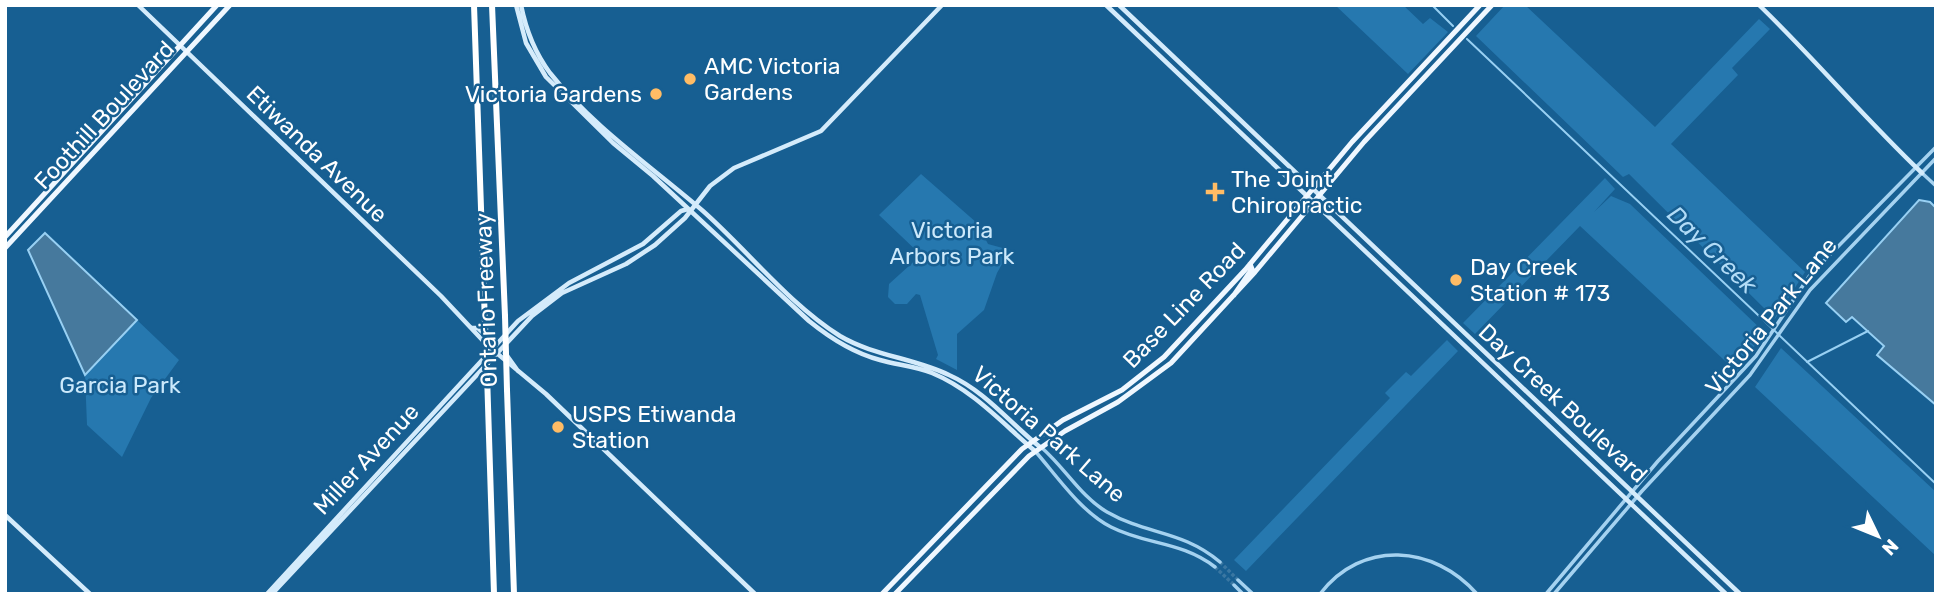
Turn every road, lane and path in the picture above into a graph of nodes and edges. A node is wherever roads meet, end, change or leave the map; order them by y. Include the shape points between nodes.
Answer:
1 (138, 5) edge
2 (217, 5) edge
3 (230, 5) edge
4 (474, 5) edge
5 (492, 5) edge
6 (519, 5) edge
7 (942, 5) edge
8 (1106, 5) edge
9 (1119, 5) edge
10 (1480, 5) edge
11 (1492, 5) edge
12 (1759, 5) edge
13 (522, 33) junction
14 (178, 46) junction
15 (185, 52) junction
16 (542, 60) junction
17 (1936, 147) edge
18 (1936, 158) edge
19 (1916, 167) junction
20 (1922, 173) junction
21 (1936, 186) edge
22 (1313, 187) junction
23 (1307, 194) junction
24 (1320, 194) junction
25 (1314, 201) junction
26 (693, 203) junction
27 (689, 208) junction
28 (5, 237) edge
29 (5, 248) edge
30 (1250, 264) junction
31 (1232, 298) junction
32 (496, 349) junction
33 (1030, 442) junction
34 (1037, 449) junction
35 (1635, 495) junction
36 (1629, 502) junction
37 (5, 514) edge
38 (1220, 562) tunnel mouth
39 (1215, 567) tunnel mouth
40 (1238, 580) tunnel mouth
41 (1234, 585) tunnel mouth
42 (90, 594) edge
43 (269, 594) edge
44 (494, 594) edge
45 (514, 594) edge
46 (755, 594) edge
47 (882, 594) edge
48 (895, 594) edge
49 (1243, 594) edge
50 (1253, 594) edge
51 (1320, 594) edge
52 (1477, 594) edge
53 (1546, 594) edge
54 (1554, 594) edge
55 (1726, 594) edge
56 (1740, 594) edge

1 - 14 main road, Etiwanda Avenue
2 - 14 main road, Foothill Boulevard
3 - 15 main road, Foothill Boulevard
4 - 44 highway, Ontario Freeway, bridge
5 - 45 highway, Ontario Freeway, bridge
6 - 13 main road
6 - 16 main road
7 - 26 main road, Miller Avenue via 821,131 734,168
8 - 23 main road, Day Creek Boulevard
9 - 22 main road, Day Creek Boulevard
10 - 22 main road, Base Line Road
11 - 24 main road, Base Line Road
12 - 19 main road
13 - 16 main road
13 - 27 main road, Victoria Park Lane via 539,69 557,88
14 - 15 main road, Etiwanda Avenue
14 - 28 main road, Foothill Boulevard
15 - 29 main road, Foothill Boulevard
15 - 32 main road, Etiwanda Avenue
16 - 26 main road, Victoria Park Lane via 557,81 624,145
17 - 19 street, Victoria Park Lane
18 - 20 street, Victoria Park Lane
19 - 20 main road
19 - 35 street, Victoria Park Lane via 1816,267 1744,370
20 - 21 street
20 - 35 street, Victoria Park Lane via 1816,283 1735,391
22 - 23 main road, Base Line Road
22 - 24 main road, Day Creek Boulevard
23 - 25 main road, Day Creek Boulevard
23 - 30 main road, Base Line Road
24 - 25 main road, Base Line Road
24 - 35 main road, Day Creek Boulevard
25 - 31 main road, Base Line Road
25 - 36 main road, Day Creek Boulevard
26 - 27 main road, Miller Avenue
26 - 33 main road, Victoria Park Lane via 820,322 875,352 956,378 989,401
27 - 32 main road, Miller Avenue via 621,258 551,294 517,321
27 - 33 main road, Victoria Park Lane via 828,336 862,354 947,380
30 - 31 main road via 1252,269
30 - 33 main road, Base Line Road via 1156,365 1122,390
31 - 34 main road, Base Line Road via 1155,377
32 - 43 main road, Miller Avenue
32 - 46 main road, Etiwanda Avenue
33 - 34 main road, Victoria Park Lane
33 - 47 main road, Base Line Road
34 - 38 street, Victoria Park Lane via 1107,512 1182,538
34 - 39 street, Victoria Park Lane via 1102,522 1191,551
34 - 48 main road, Base Line Road
35 - 36 street, Victoria Park Lane
35 - 56 main road, Day Creek Boulevard
36 - 53 street, Victoria Park Lane
36 - 54 street, Victoria Park Lane
36 - 55 main road, Day Creek Boulevard
37 - 42 main road
40 - 50 street
41 - 49 street
51 - 52 street via 1346,568 1390,553 1434,561

